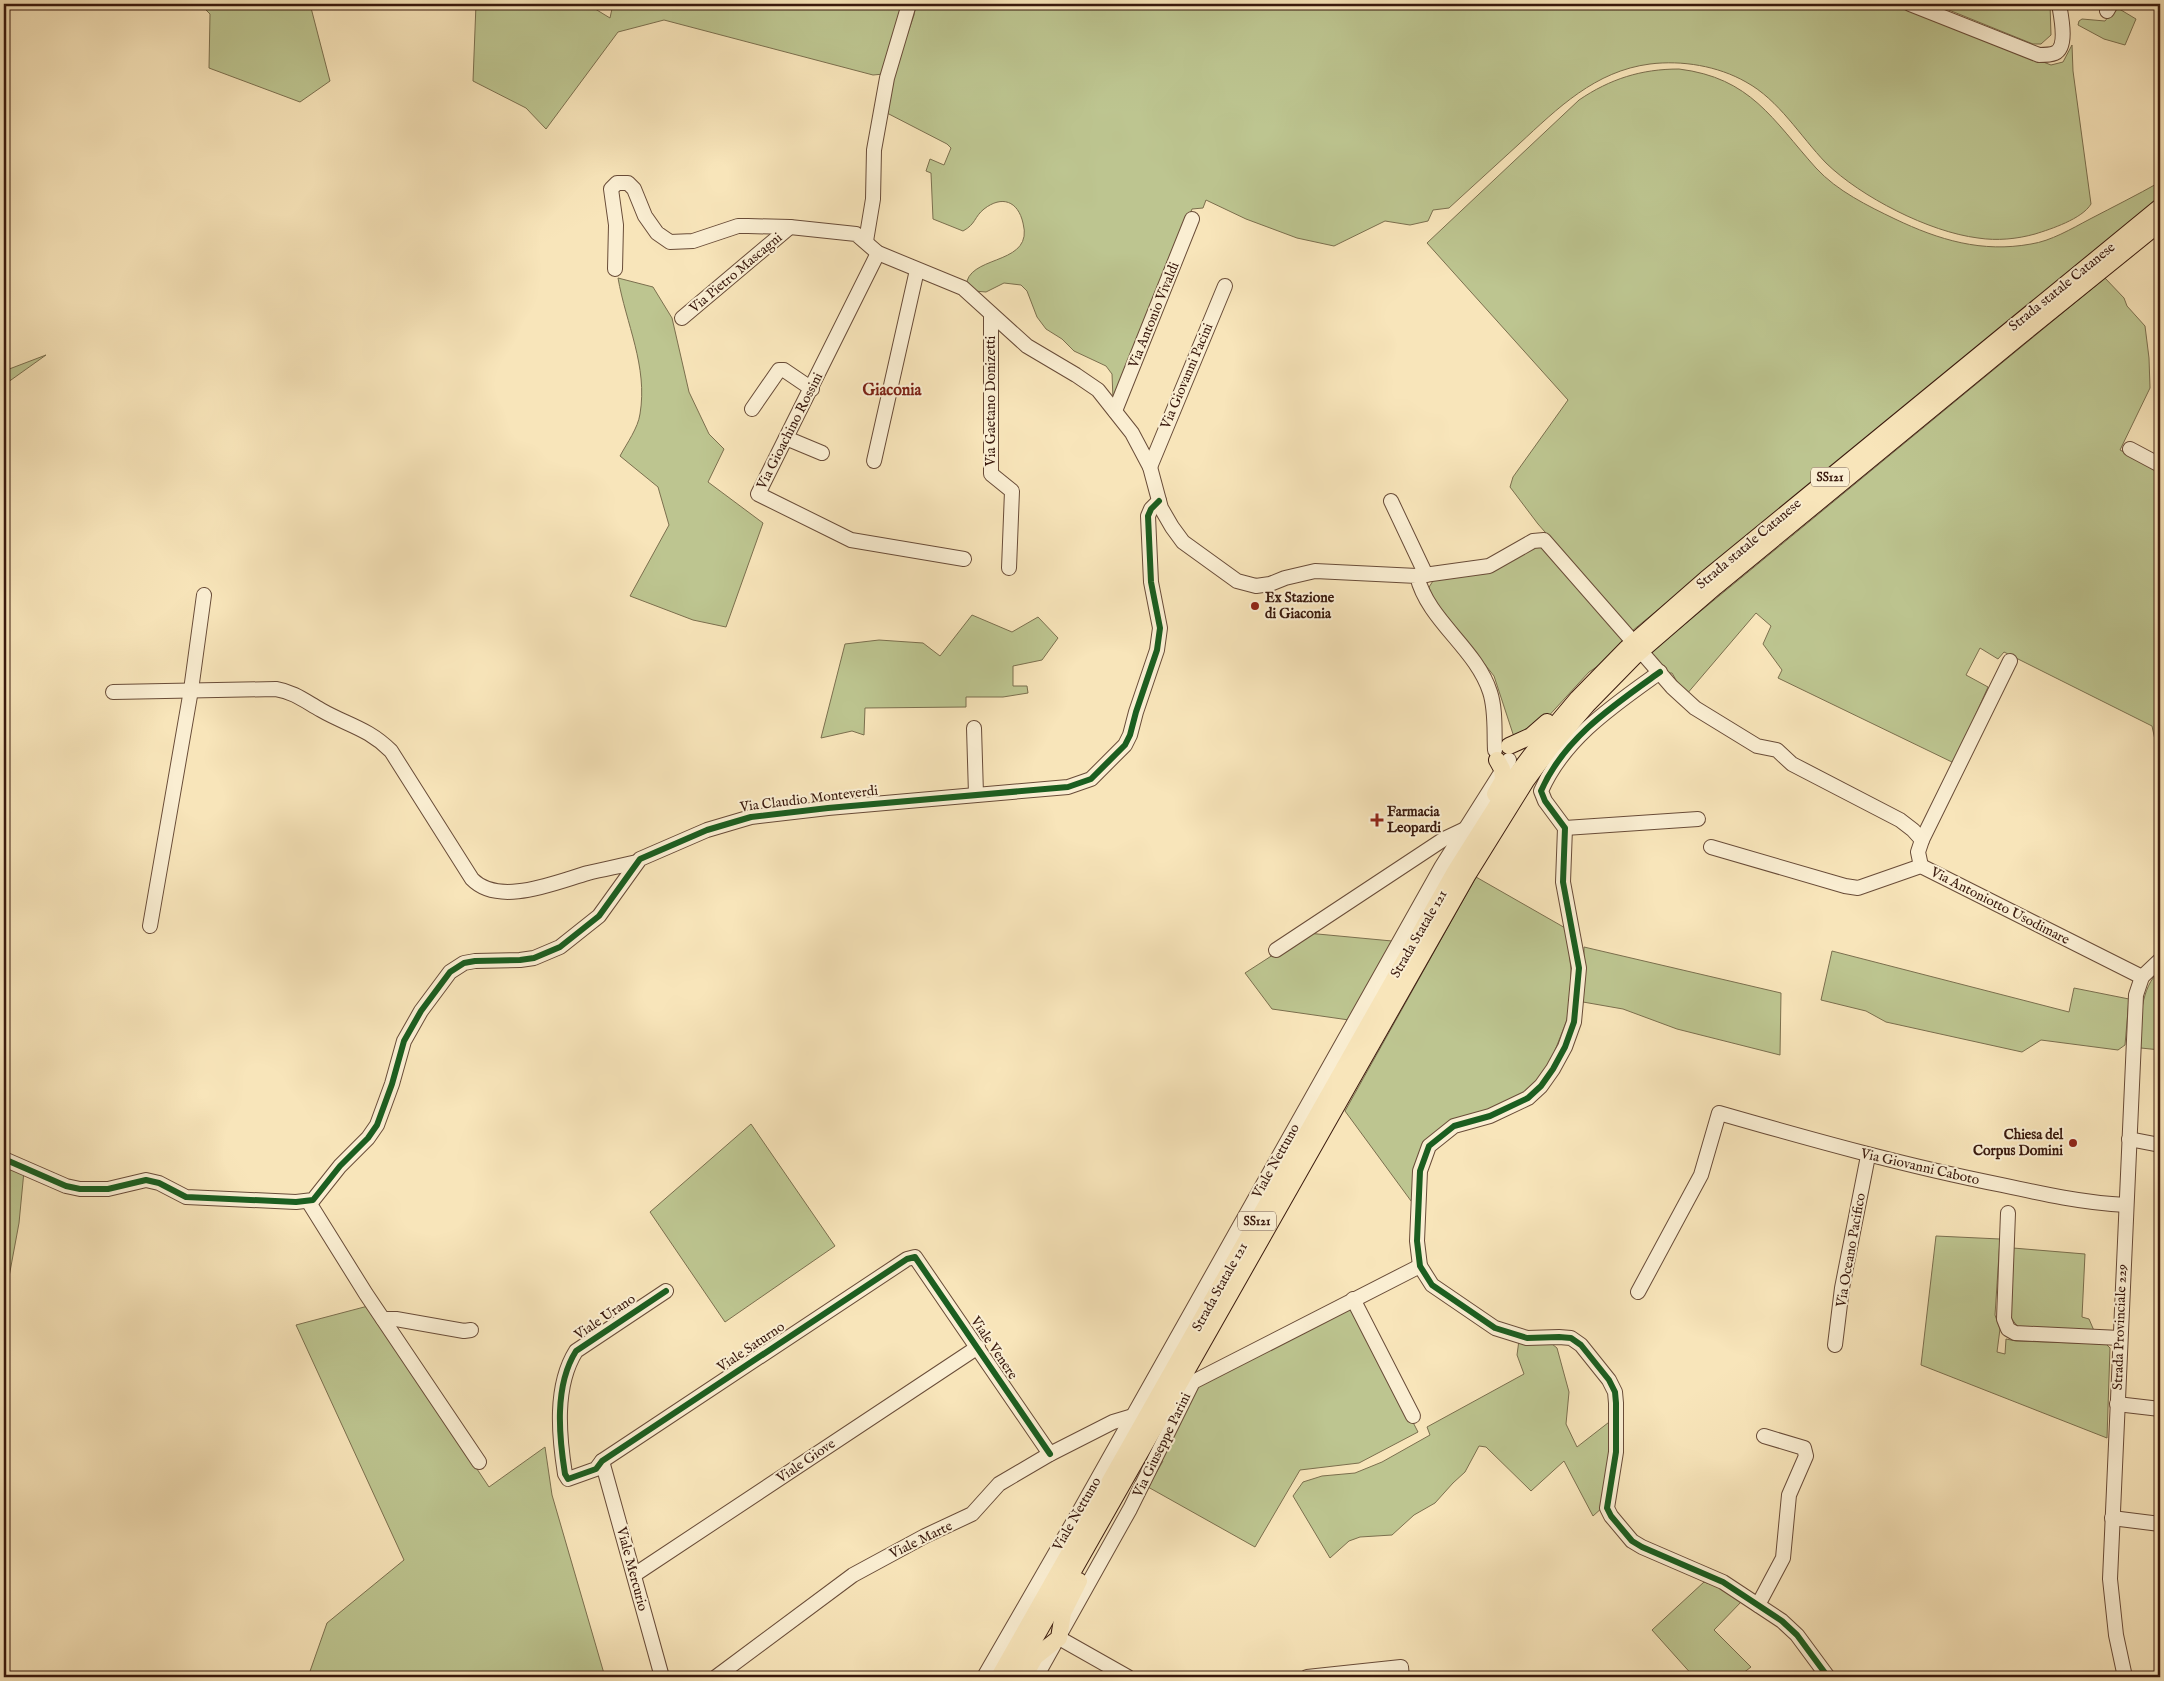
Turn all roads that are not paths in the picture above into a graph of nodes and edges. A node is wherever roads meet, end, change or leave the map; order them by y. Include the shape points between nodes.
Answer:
1 (909, 4) edge
2 (1910, 4) edge
3 (2060, 4) edge
4 (2160, 207) edge
5 (1192, 219) dead end
6 (2160, 223) edge
7 (790, 227) junction
8 (866, 241) junction
9 (878, 253) junction
10 (615, 269) dead end
11 (917, 270) junction
12 (1225, 286) dead end
13 (991, 314) junction
14 (682, 318) dead end
15 (812, 389) junction
16 (752, 409) dead end
17 (1115, 411) junction
18 (786, 438) junction
19 (2130, 449) dead end
20 (822, 453) dead end
21 (874, 461) dead end
22 (2160, 465) edge
23 (1150, 467) junction
24 (1159, 501) junction
25 (1392, 501) dead end
26 (964, 559) dead end
27 (1009, 568) dead end
28 (1421, 575) junction
29 (204, 596) dead end
30 (1628, 636) dead end
31 (1645, 656) dead end
32 (2010, 661) dead end
33 (1602, 672) junction
34 (1660, 672) junction
35 (190, 690) junction
36 (113, 692) dead end
37 (974, 728) dead end
38 (1506, 761) junction
39 (976, 794) junction
40 (1698, 819) dead end
41 (1565, 828) junction
42 (1464, 829) junction
43 (1922, 840) junction
44 (1711, 848) dead end
45 (637, 862) junction
46 (1922, 866) junction
47 (150, 926) dead end
48 (1276, 950) dead end
49 (2160, 960) edge
50 (2142, 977) junction
51 (2129, 1139) junction
52 (2160, 1145) edge
53 (1868, 1156) junction
54 (4, 1159) edge
55 (308, 1201) junction
56 (2126, 1205) junction
57 (2008, 1213) dead end
58 (916, 1257) joint
59 (1420, 1266) junction
60 (666, 1291) dead end
61 (1638, 1292) dead end
62 (1353, 1299) junction
63 (383, 1319) junction
64 (471, 1330) dead end
65 (2120, 1338) junction
66 (1835, 1345) dead end
67 (978, 1347) junction
68 (2117, 1404) junction
69 (2160, 1409) edge
70 (1133, 1416) junction
71 (1413, 1416) dead end
72 (1764, 1436) dead end
73 (1050, 1454) junction
74 (479, 1462) dead end
75 (602, 1462) junction
76 (1125, 1480) junction
77 (2112, 1518) junction
78 (2160, 1524) edge
79 (634, 1575) junction
80 (1758, 1605) junction
81 (1059, 1638) junction
82 (662, 1677) edge
83 (716, 1677) edge
84 (984, 1677) edge
85 (999, 1677) edge
86 (1013, 1677) edge
87 (1023, 1677) edge
88 (1036, 1677) edge
89 (1128, 1677) edge
90 (1307, 1677) edge
91 (1402, 1677) edge
92 (1828, 1677) edge
93 (2125, 1677) edge

1 - 8 street via 887,78 874,150 873,198
2 - 3 street via 2039,55 2055,53 2061,47
4 - 33 main road, Strada statale Catanese / SS121 via 1706,579
5 - 17 street, Via Antonio Vivaldi
6 - 38 main road, Strada statale Catanese / SS121 via 1651,642 1587,705
7 - 8 street via 856,234
7 - 10 street via 738,226 694,241 670,242 657,233 645,216 634,189 622,182 611,190 616,225
7 - 14 street, Via Pietro Mascagni
8 - 9 street
9 - 11 street
9 - 15 street, Via Gioachino Rossini
11 - 13 street via 962,288
11 - 21 street
12 - 23 street, Via Giovanni Pacini
13 - 17 street via 1027,346 1098,390
13 - 27 street, Via Gaetano Donizetti via 991,474 1012,491
15 - 16 street via 779,370
15 - 18 street, Via Gioachino Rossini
17 - 23 street via 1132,433
18 - 20 street
18 - 26 street, Via Gioachino Rossini via 758,494 851,540
19 - 22 street
23 - 24 street
24 - 28 street via 1183,542 1238,581 1252,586 1315,572
24 - 39 street, Via Claudio Monteverdi via 1148,516 1151,582 1160,637 1125,745 1091,779 1081,784
25 - 28 street
28 - 30 street via 1489,566 1533,541 1544,540
28 - 38 street via 1421,593 1482,673 1491,693
29 - 35 street
31 - 34 street
32 - 43 street
33 - 38 main road via 1574,691
33 - 38 main road, Strada statale Catanese / SS121 via 1541,742
34 - 41 street via 1592,723 1552,771 1541,791
34 - 43 street via 1695,708 1757,746 1777,750 1792,764 1900,820
35 - 36 street
35 - 45 street via 289,691 366,730 391,750 472,879 487,889 531,890
35 - 47 street
37 - 39 street
38 - 42 street, Viale Nettuno
38 - 76 main road, Strada Statale 121 / SS121 via 1467,876
38 - 85 main road, Strada Statale 121 / SS121 via 1456,870
39 - 45 street, Via Claudio Monteverdi via 750,817 708,830
40 - 41 street
41 - 59 street via 1563,882 1579,968 1574,1022 1553,1069 1528,1098 1490,1116 1454,1126 1429,1146 1420,1171 1417,1241
42 - 48 street
42 - 70 street, Viale Nettuno
43 - 46 street via 1918,852
44 - 46 street, Via Antoniotto Usodimare via 1858,888
45 - 55 street, Via Claudio Monteverdi via 599,916 560,947 534,958 474,960 450,972 404,1041 377,1125 313,1200
46 - 50 street, Via Antoniotto Usodimare
49 - 50 street
50 - 51 street, Strada Provinciale 229 via 2136,1002
51 - 52 street
51 - 56 street, Strada Provinciale 229
53 - 56 street, Via Giovanni Caboto via 2093,1204
53 - 61 street, Via Giovanni Caboto via 1718,1113 1701,1175
53 - 66 street, Via Oceano Pacifico via 1842,1288
54 - 55 street via 66,1186 92,1191 146,1180 186,1197
55 - 63 street
56 - 65 street, Strada Provinciale 229
57 - 65 street via 2004,1319 2008,1329 2015,1333
58 - 67 street, Viale Venere
58 - 75 street, Viale Saturno via 907,1259
59 - 62 street, Via Giuseppe Parini
59 - 80 street via 1432,1285 1495,1328 1527,1338 1559,1336 1582,1344 1615,1392 1616,1452 1607,1500 1611,1516 1632,1541 1723,1582
60 - 75 street, Viale Urano via 576,1351 569,1362 563,1384 560,1424 565,1474 568,1479 574,1479 596,1469
62 - 71 street
62 - 81 street, Via Giuseppe Parini via 1194,1382 1130,1509
63 - 64 street
63 - 74 street
65 - 68 street, Strada Provinciale 229
67 - 73 street, Viale Venere
67 - 79 street, Viale Giove
68 - 69 street
68 - 77 street, Strada Provinciale 229
70 - 73 street, Viale Marte via 1113,1422
70 - 84 street, Viale Nettuno
72 - 80 street via 1804,1448 1806,1456 1789,1495 1783,1558
73 - 83 street, Viale Marte via 1000,1484 972,1514 852,1575
75 - 79 street, Viale Mercurio
76 - 81 main road via 1118,1510 1063,1613
76 - 86 main road, Strada Statale 121 / SS121
77 - 78 street
77 - 93 street, Strada Provinciale 229 via 2111,1606
79 - 82 street, Viale Mercurio
80 - 92 street via 1797,1635
81 - 87 main road via 1035,1657
81 - 88 street, Via Giuseppe Parini
81 - 89 street
90 - 91 street via 1401,1667

